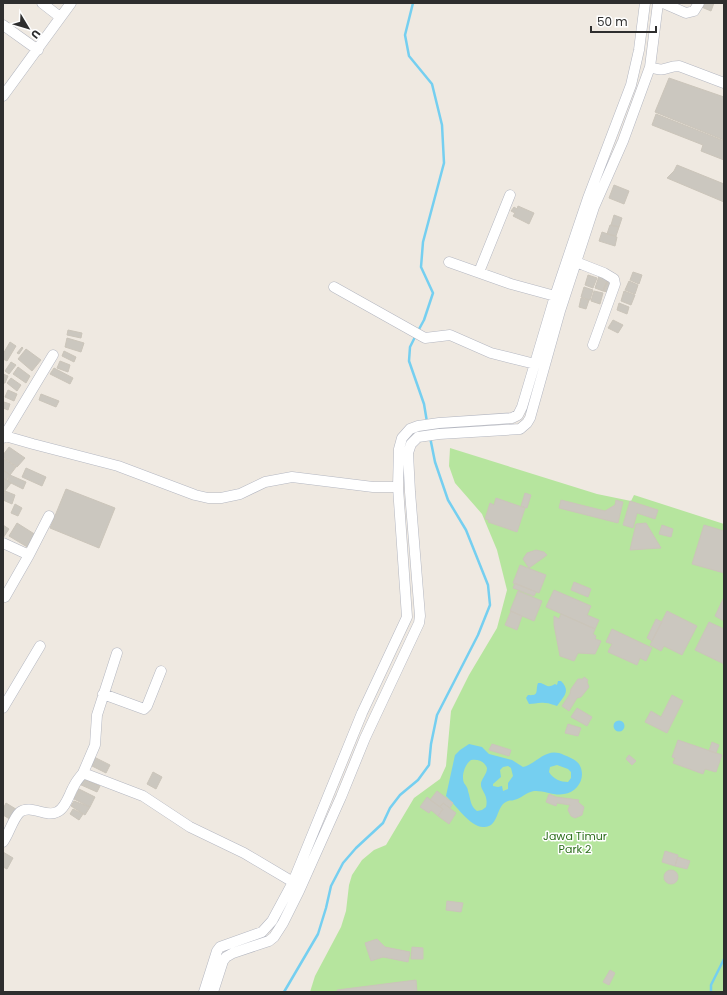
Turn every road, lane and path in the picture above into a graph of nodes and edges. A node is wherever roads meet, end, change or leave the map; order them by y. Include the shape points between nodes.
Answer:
1 (42, 3) edge
2 (71, 3) edge
3 (645, 3) edge
4 (658, 3) edge
5 (663, 3) edge
6 (699, 3) edge
7 (60, 17) junction
8 (3, 25) edge
9 (38, 50) junction
10 (650, 67) junction
11 (724, 83) edge
12 (3, 96) edge
13 (510, 195) dead end
14 (584, 222) junction
15 (449, 262) dead end
16 (576, 262) junction
17 (479, 272) junction
18 (334, 287) dead end
19 (555, 296) junction
20 (594, 345) dead end
21 (53, 355) dead end
22 (535, 364) junction
23 (418, 426) junction
24 (439, 428) junction
25 (4, 437) edge
26 (418, 437) junction
27 (398, 487) junction
28 (49, 516) dead end
29 (3, 543) edge
30 (29, 555) junction
31 (5, 597) dead end
32 (40, 646) dead end
33 (117, 654) dead end
34 (161, 671) dead end
35 (103, 694) junction
36 (3, 708) edge
37 (83, 773) junction
38 (331, 791) junction
39 (341, 797) junction
40 (322, 811) junction
41 (332, 816) junction
42 (3, 842) edge
43 (293, 882) junction
44 (204, 992) edge
45 (213, 992) edge

1 - 7 street
2 - 7 street
3 - 14 street via 633,80
4 - 10 street
5 - 6 street via 686,13 694,11
7 - 9 street
8 - 9 street
9 - 12 street
10 - 11 street via 664,70 679,66
10 - 14 street via 623,141 594,207
13 - 17 street
14 - 16 street
14 - 19 street
15 - 17 street
16 - 20 street via 614,279 615,284
16 - 24 street via 528,423 515,430
17 - 19 street
18 - 22 street via 429,339 447,334 491,353
19 - 22 street
21 - 25 street
22 - 24 street via 522,407 515,417
23 - 24 street
23 - 26 street
23 - 27 street via 405,433 399,445
24 - 26 street
25 - 27 street via 118,466 208,498 240,494 265,482 292,477 373,487
26 - 39 street via 411,444 408,453 420,616
27 - 38 street via 408,617 362,713
28 - 30 street
29 - 30 street
30 - 31 street
32 - 36 street
33 - 35 street
34 - 35 street via 144,708
35 - 37 street via 97,715 95,745
37 - 42 street via 61,810 52,814 24,810 18,814
37 - 43 street via 143,796 190,826 244,853
38 - 39 street
38 - 40 street
39 - 41 street
40 - 41 street
40 - 43 street
41 - 45 street via 300,891 279,931 269,941 226,957
43 - 44 street via 268,927 255,935 220,947

